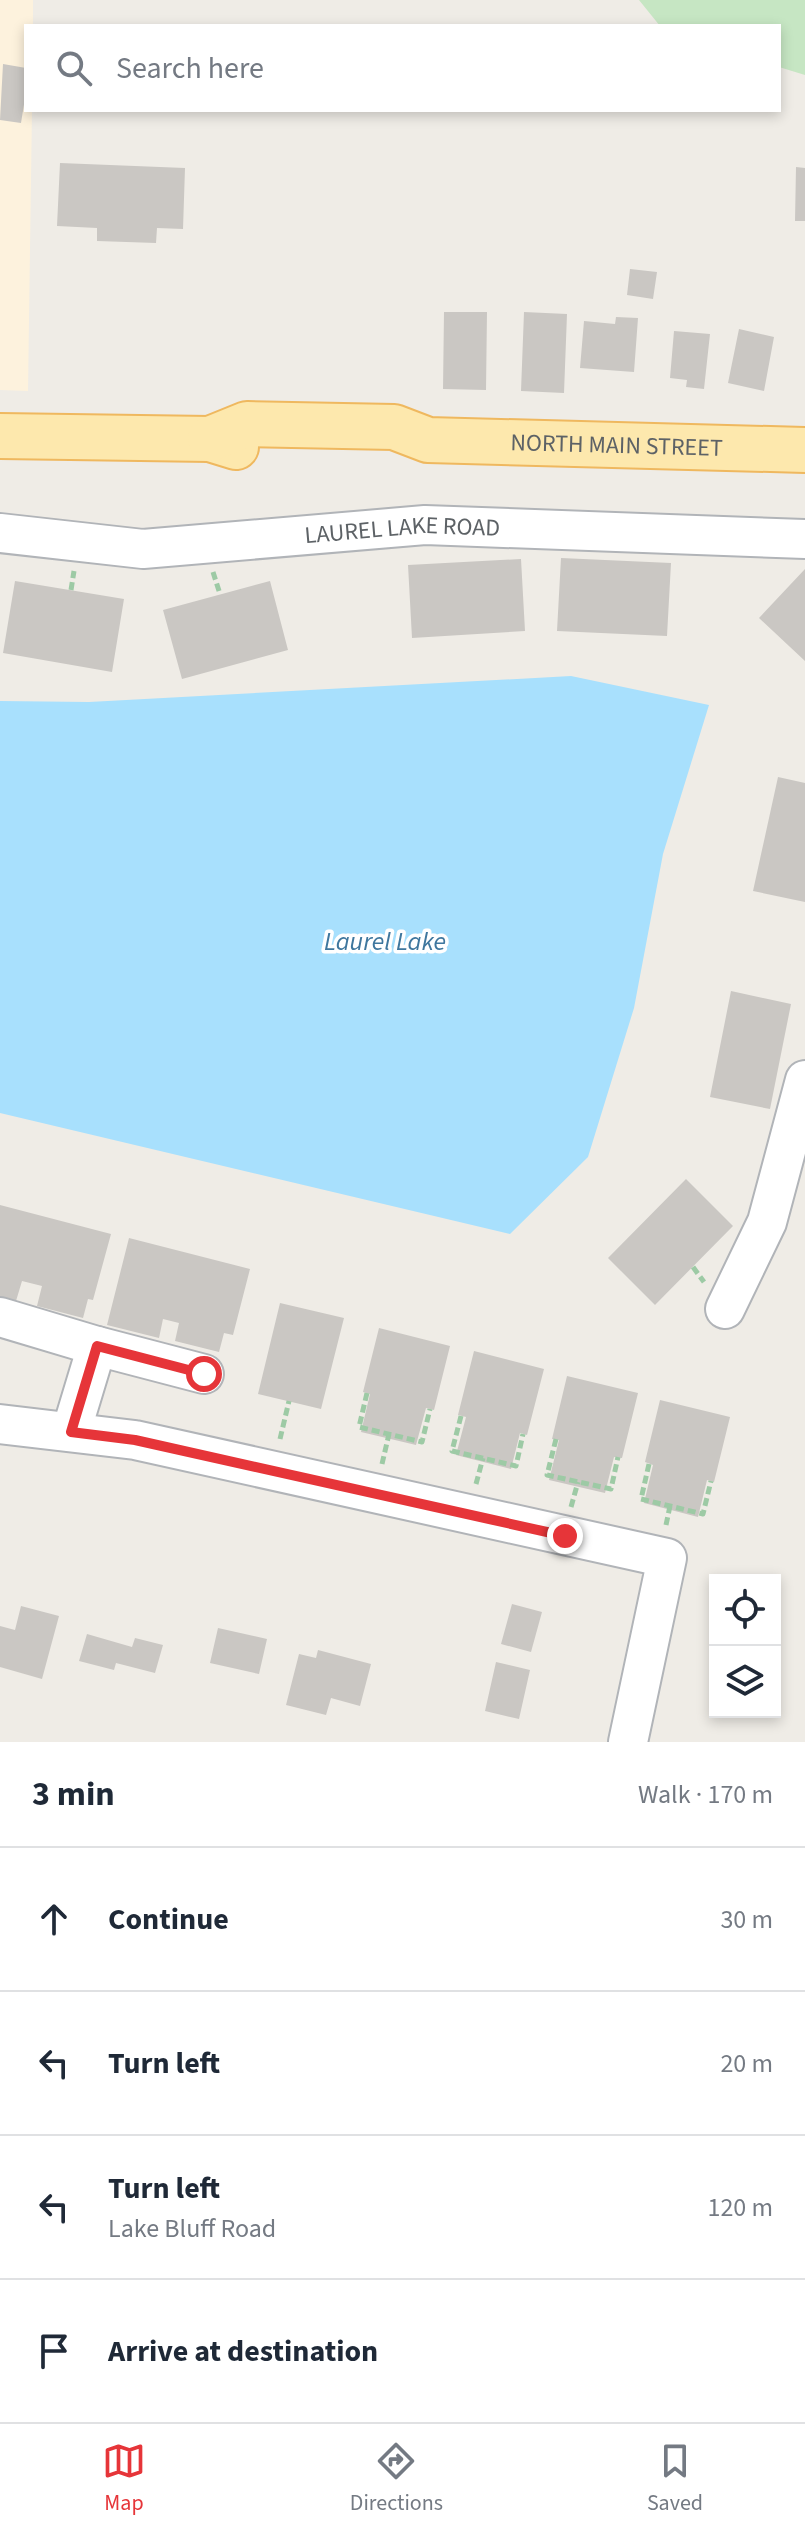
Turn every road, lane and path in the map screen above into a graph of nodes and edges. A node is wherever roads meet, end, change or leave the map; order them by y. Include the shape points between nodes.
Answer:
1 (0, 436) edge
2 (805, 450) edge
3 (0, 533) edge
4 (805, 539) edge
5 (805, 1080) edge
6 (725, 1309) dead end
7 (0, 1317) edge
8 (97, 1346) junction
9 (204, 1374) dead end
10 (367, 1393) dead end
11 (289, 1401) dead end
12 (430, 1409) dead end
13 (461, 1416) dead end
14 (0, 1424) edge
15 (71, 1432) junction
16 (523, 1434) dead end
17 (556, 1439) dead end
18 (618, 1457) dead end
19 (649, 1464) dead end
20 (272, 1470) junction
21 (711, 1481) dead end
22 (628, 1742) edge

1 - 2 main road, NORTH MAIN STREET via 210,439 252,452 399,454 428,440
3 - 4 street, LAUREL LAKE ROAD via 143,549 425,525
5 - 6 street via 767,1222
7 - 8 street
8 - 9 street
8 - 15 street
10 - 12 path via 359,1427 422,1442
11 - 20 path
13 - 16 path via 452,1451 516,1466
14 - 15 street
15 - 20 street via 135,1440
17 - 18 path via 547,1475 611,1489
19 - 21 path via 641,1499 703,1514
20 - 22 street via 667,1558

